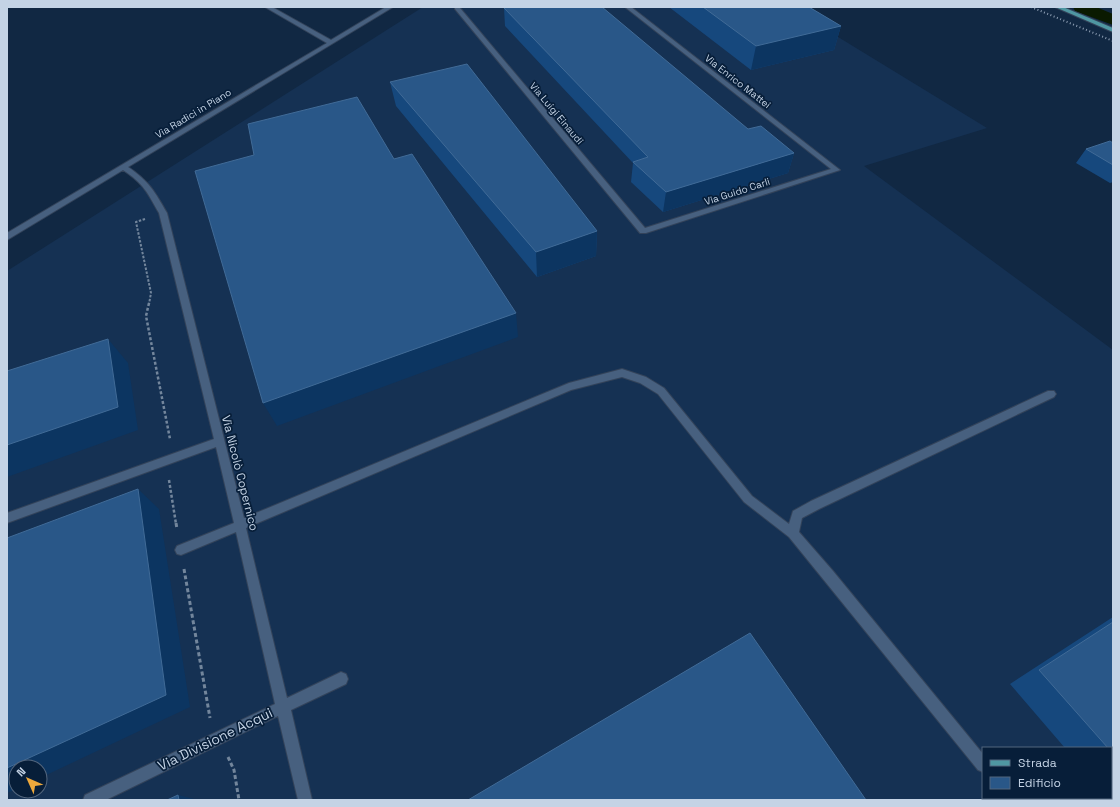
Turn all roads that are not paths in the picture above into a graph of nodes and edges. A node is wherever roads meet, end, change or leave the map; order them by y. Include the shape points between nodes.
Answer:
1 (268, 7) edge
2 (390, 7) edge
3 (458, 7) edge
4 (628, 7) edge
5 (1058, 7) edge
6 (1113, 30) edge
7 (330, 42) junction
8 (123, 167) junction
9 (836, 170) joint
10 (643, 231) joint
11 (7, 237) edge
12 (1051, 394) dead end
13 (220, 441) junction
14 (7, 518) edge
15 (240, 525) junction
16 (793, 533) junction
17 (181, 550) road end
18 (341, 680) dead end
19 (284, 706) junction
20 (982, 764) edge
21 (90, 800) edge
22 (305, 800) edge

1 - 7 street
2 - 7 street, Via Radici in Piano
3 - 10 street, Via Luigi Einaudi
4 - 9 street, Via Enrico Mattei
5 - 6 main road
7 - 8 street, Via Radici in Piano
8 - 11 street, Via Radici in Piano
8 - 13 street, Via Nicolò Copernico via 140,178 163,213
9 - 10 street, Via Guido Carli
12 - 16 street via 815,505 797,515
13 - 14 street
13 - 15 street, Via Nicolò Copernico
15 - 16 street via 569,387 622,373 643,380 661,391 748,500
15 - 17 street
15 - 19 street, Via Nicolò Copernico
16 - 20 street
18 - 19 street, Via Divisione Acqui
19 - 21 street, Via Divisione Acqui
19 - 22 street, Via Nicolò Copernico

